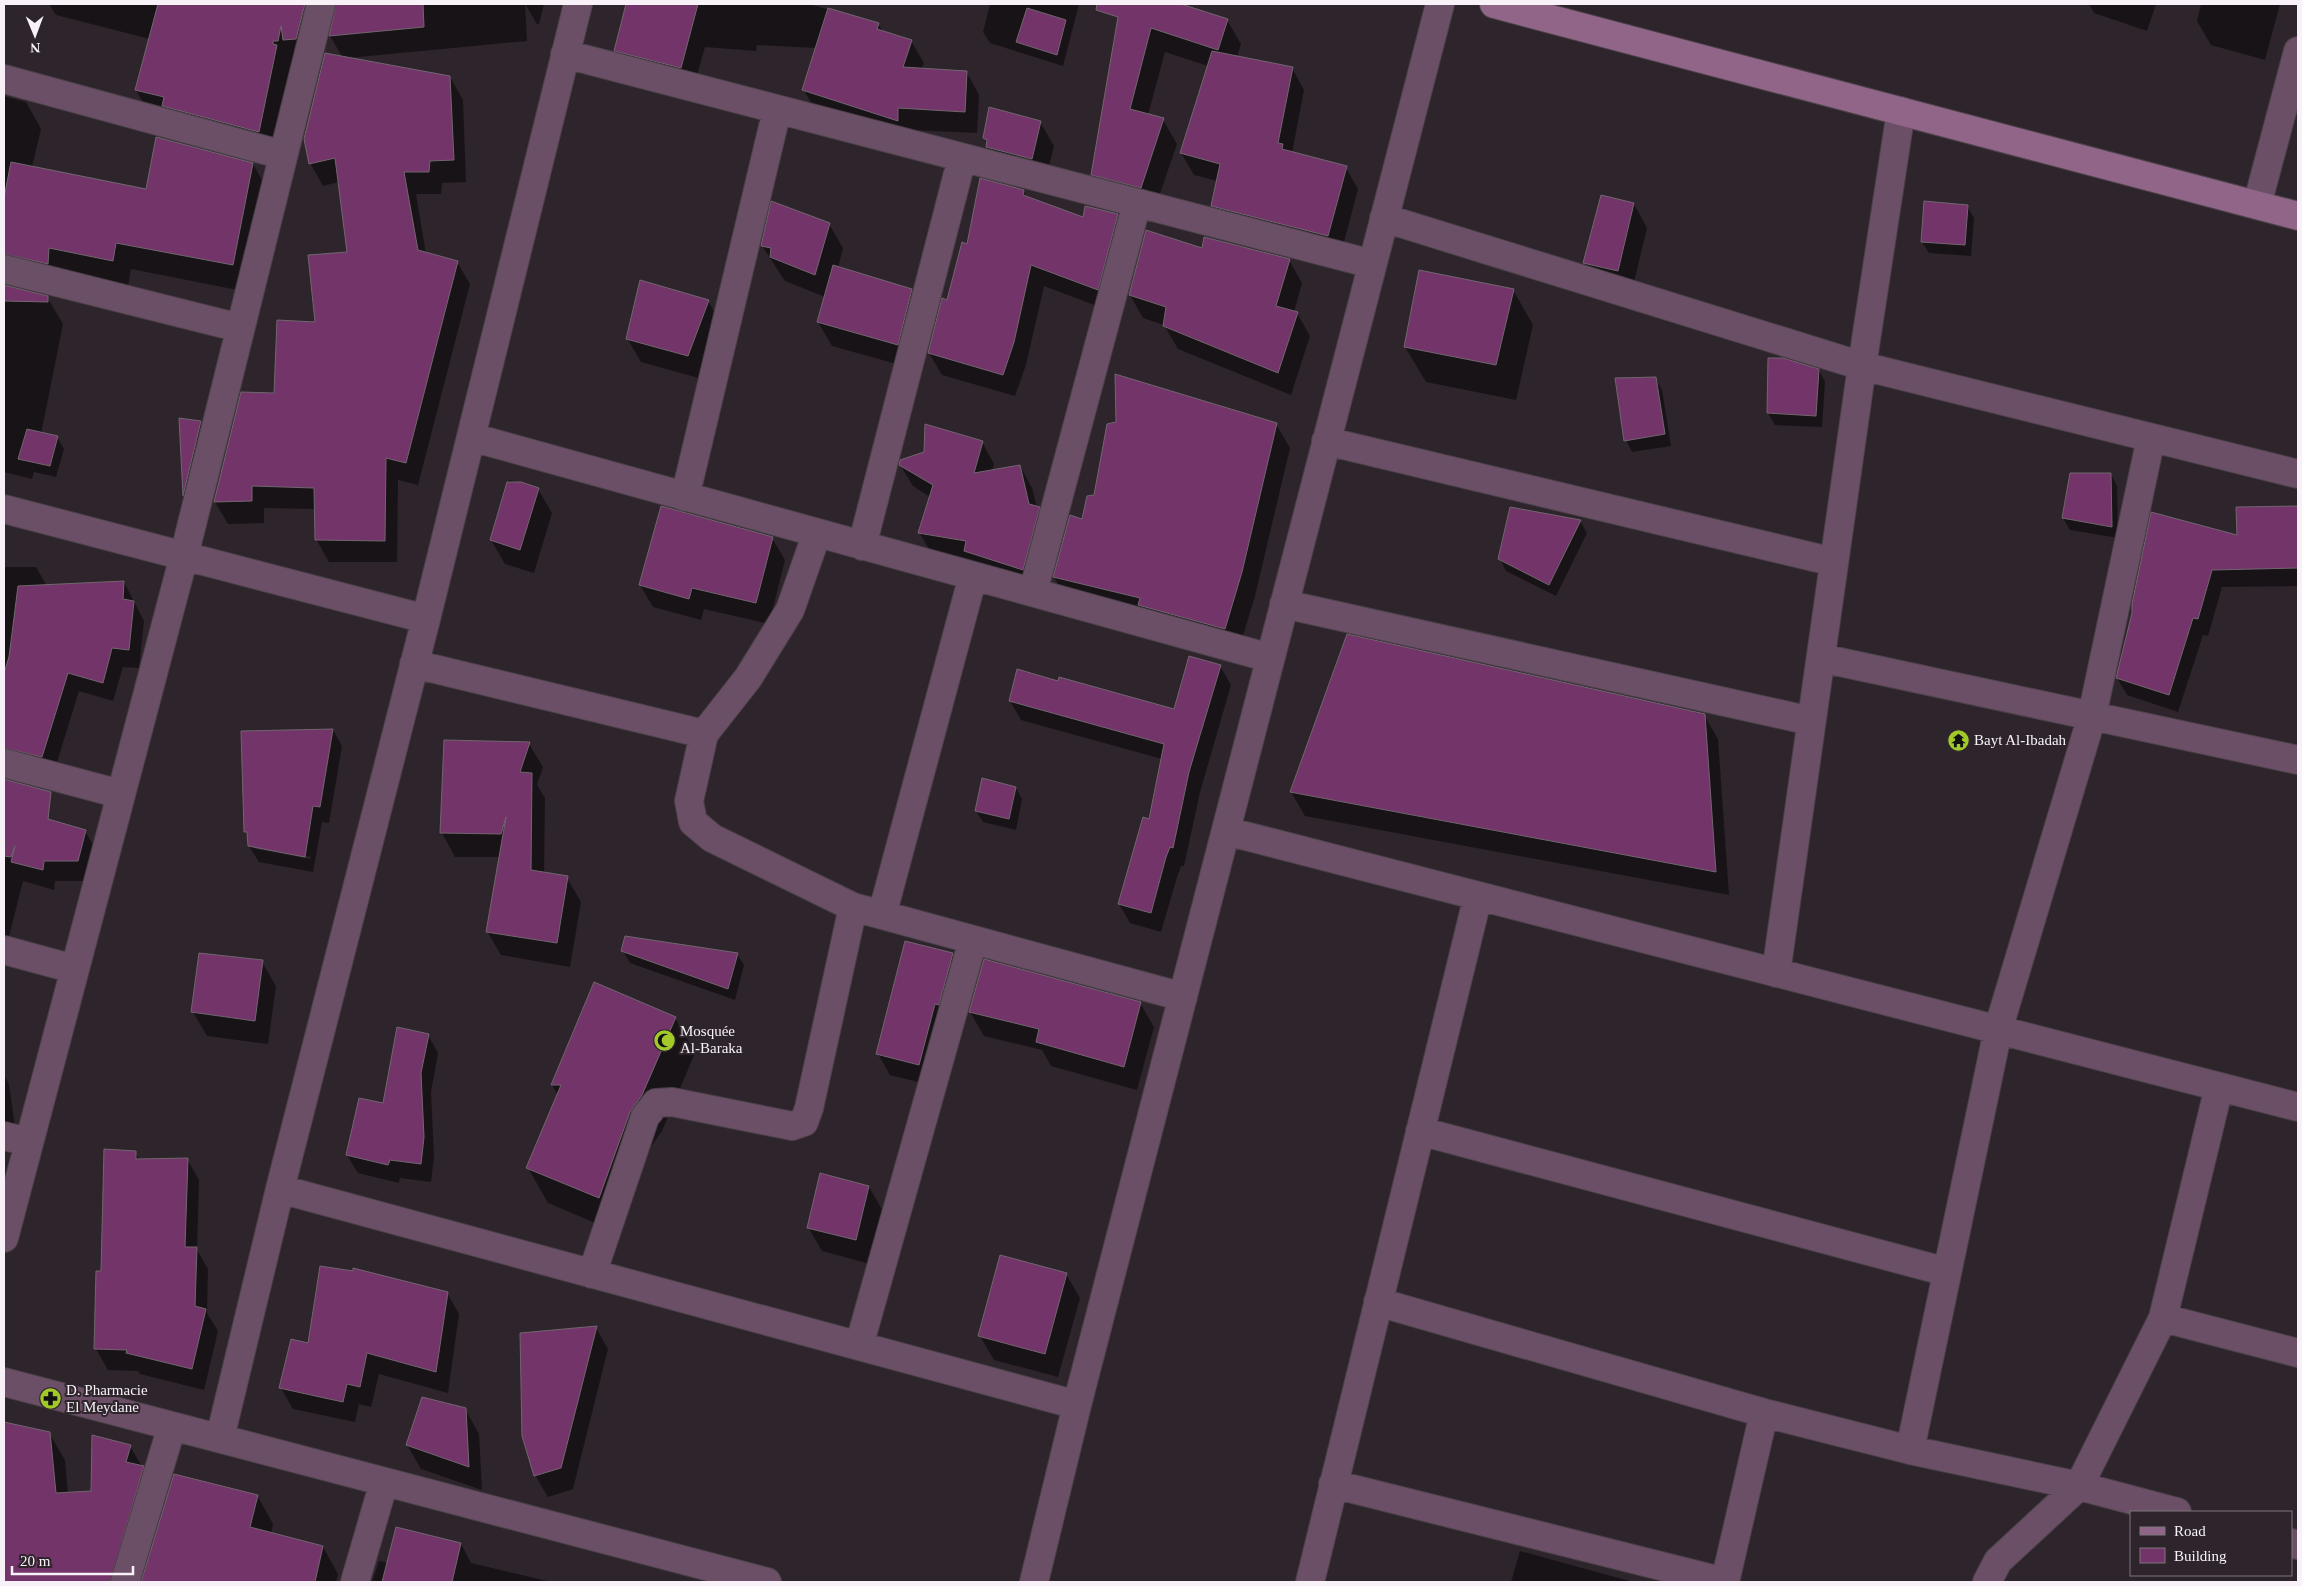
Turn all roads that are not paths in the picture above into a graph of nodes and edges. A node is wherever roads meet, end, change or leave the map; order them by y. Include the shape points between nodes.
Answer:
1 (321, 4) edge
2 (578, 4) edge
3 (1440, 4) edge
4 (1494, 4) edge
5 (2298, 51) edge
6 (565, 54) junction
7 (4, 79) edge
8 (777, 110) junction
9 (1901, 111) junction
10 (283, 155) junction
11 (962, 158) junction
12 (1137, 203) junction
13 (2257, 205) junction
14 (2298, 216) edge
15 (1384, 218) junction
16 (1372, 264) junction
17 (4, 269) edge
18 (240, 328) junction
19 (1862, 366) junction
20 (471, 437) junction
21 (2151, 438) junction
22 (1326, 441) junction
23 (2298, 474) edge
24 (685, 497) junction
25 (4, 509) edge
26 (817, 533) junction
27 (862, 546) junction
28 (184, 556) junction
29 (1834, 562) junction
30 (974, 576) junction
31 (1033, 592) junction
32 (1284, 604) junction
33 (426, 619) junction
34 (1270, 658) junction
35 (1820, 658) junction
36 (414, 664) junction
37 (2092, 716) junction
38 (1811, 721) junction
39 (704, 734) junction
40 (2298, 760) edge
41 (4, 763) edge
42 (120, 794) junction
43 (1226, 831) junction
44 (1478, 896) junction
45 (853, 907) junction
46 (882, 915) junction
47 (973, 940) junction
48 (4, 950) edge
49 (74, 969) junction
50 (1776, 973) junction
51 (1183, 997) junction
52 (1998, 1030) junction
53 (2219, 1087) junction
54 (2298, 1107) edge
55 (1420, 1131) junction
56 (16, 1139) edge
57 (280, 1189) junction
58 (4, 1238) edge
59 (1947, 1272) junction
60 (592, 1274) junction
61 (1378, 1302) junction
62 (2163, 1318) junction
63 (859, 1346) junction
64 (2298, 1353) edge
65 (4, 1382) edge
66 (1077, 1405) junction
67 (1764, 1413) junction
68 (172, 1426) junction
69 (220, 1438) junction
70 (1910, 1450) junction
71 (384, 1482) junction
72 (1333, 1484) junction
73 (2079, 1486) junction
74 (2173, 1511) edge
75 (125, 1582) edge
76 (355, 1582) edge
77 (766, 1582) edge
78 (1034, 1582) edge
79 (1310, 1582) edge
80 (1725, 1582) edge
81 (1987, 1582) edge

1 - 10 street
2 - 6 street
3 - 15 street
4 - 9 street
5 - 13 street
6 - 8 street
6 - 20 street
7 - 10 street
8 - 11 street
8 - 24 street
9 - 13 street
9 - 19 street
10 - 18 street
11 - 12 street
11 - 27 street
12 - 16 street
12 - 31 street
13 - 14 street
15 - 16 street
15 - 19 street
16 - 22 street
17 - 18 street
18 - 28 street
19 - 21 street
19 - 29 street
20 - 24 street
20 - 33 street
21 - 23 street
21 - 37 street
22 - 29 street
22 - 32 street
24 - 26 street
25 - 28 street
26 - 27 street
26 - 39 street via 790,610 748,678
27 - 30 street
28 - 33 street
28 - 42 street
29 - 35 street
30 - 31 street
30 - 46 street
31 - 34 street
32 - 34 street
32 - 38 street
33 - 36 street
34 - 43 street
35 - 37 street
35 - 38 street
36 - 39 street
36 - 57 street
37 - 40 street
37 - 52 street
38 - 50 street
39 - 45 street via 689,801 693,822 712,838
41 - 42 street
42 - 49 street
43 - 44 street
43 - 51 street
44 - 50 street
44 - 55 street
45 - 46 street
45 - 60 street via 804,1122 792,1126 672,1102 656,1103 645,1117
46 - 47 street
47 - 51 street
47 - 63 street
48 - 49 street
49 - 56 street
50 - 52 street
51 - 66 street
52 - 53 street
52 - 59 street
53 - 54 street
53 - 62 street
55 - 59 street
55 - 61 street
56 - 58 street
57 - 60 street
57 - 69 street
59 - 70 street
60 - 63 street
61 - 67 street
61 - 72 street
62 - 64 street
62 - 73 street
63 - 66 street
65 - 68 street
66 - 78 street
67 - 70 street
67 - 80 street
68 - 69 street
68 - 75 street
69 - 71 street
70 - 73 street
71 - 76 street
71 - 77 street
72 - 79 street
72 - 80 street
73 - 74 street
73 - 81 street via 1998,1561

